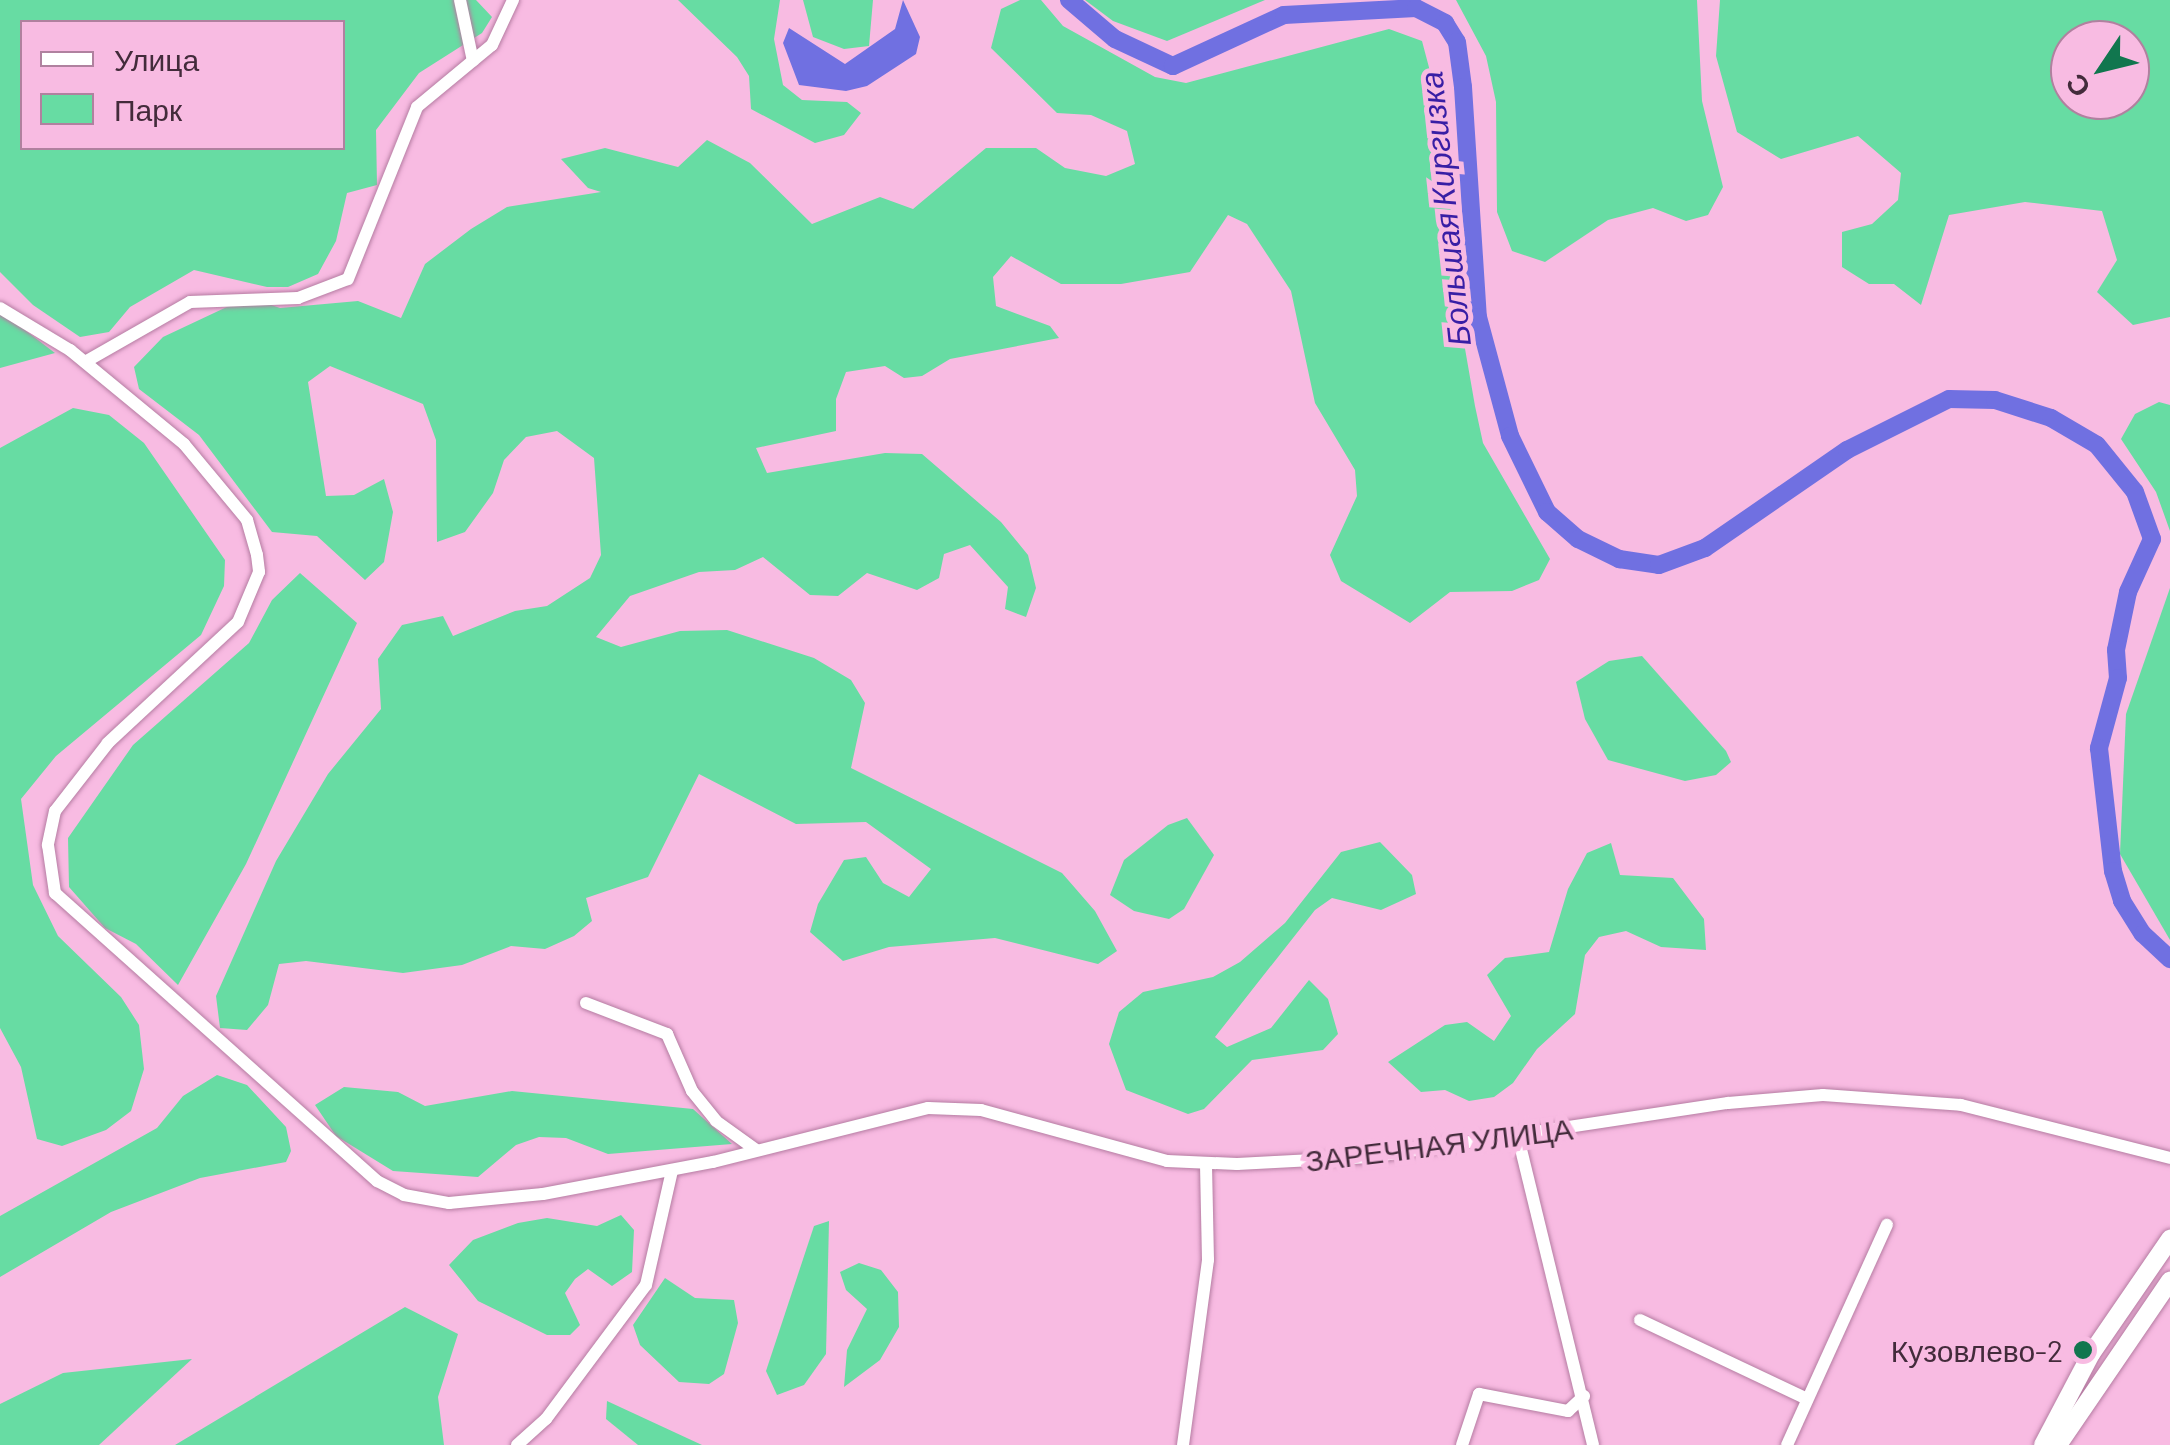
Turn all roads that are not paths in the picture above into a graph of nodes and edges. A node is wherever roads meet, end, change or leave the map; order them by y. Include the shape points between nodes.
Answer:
1 (460, 0) edge
2 (513, 0) edge
3 (473, 60) junction
4 (0, 308) edge
5 (85, 362) junction
6 (586, 1003) dead end
7 (1518, 1137) junction
8 (756, 1150) junction
9 (2170, 1158) edge
10 (1206, 1164) junction
11 (672, 1170) junction
12 (1886, 1225) dead end
13 (2170, 1239) edge
14 (2170, 1282) edge
15 (1640, 1320) dead end
16 (1584, 1396) junction
17 (1805, 1398) junction
18 (2071, 1410) junction
19 (517, 1445) edge
20 (1183, 1445) edge
21 (1462, 1445) edge
22 (1594, 1445) edge
23 (1787, 1445) edge
24 (2043, 1445) edge
25 (2058, 1445) edge
26 (2067, 1445) edge

1 - 3 street
2 - 3 street via 492,45
3 - 5 street via 417,107 348,279 298,298 190,302
4 - 5 street, ЗАРЕЧНАЯ УЛИЦА
5 - 11 street, ЗАРЕЧНАЯ УЛИЦА via 184,444 247,520 259,572 238,622 108,744 54,811 48,845 56,893 377,1181 404,1195 449,1203
6 - 8 street via 667,1034 692,1091 716,1121
7 - 9 street, ЗАРЕЧНАЯ УЛИЦА via 1728,1103 1824,1095 1960,1105
7 - 10 street, ЗАРЕЧНАЯ УЛИЦА via 1370,1156
7 - 16 street
8 - 10 street, ЗАРЕЧНАЯ УЛИЦА via 928,1108 981,1110 1166,1161
8 - 11 street, ЗАРЕЧНАЯ УЛИЦА
10 - 20 street via 1208,1260
11 - 19 street via 646,1285 570,1388
12 - 17 street
13 - 18 main road
14 - 18 main road
15 - 17 street
16 - 21 street via 1568,1411 1479,1394
16 - 22 street
17 - 23 street
18 - 24 main road
18 - 25 main road
18 - 26 street

